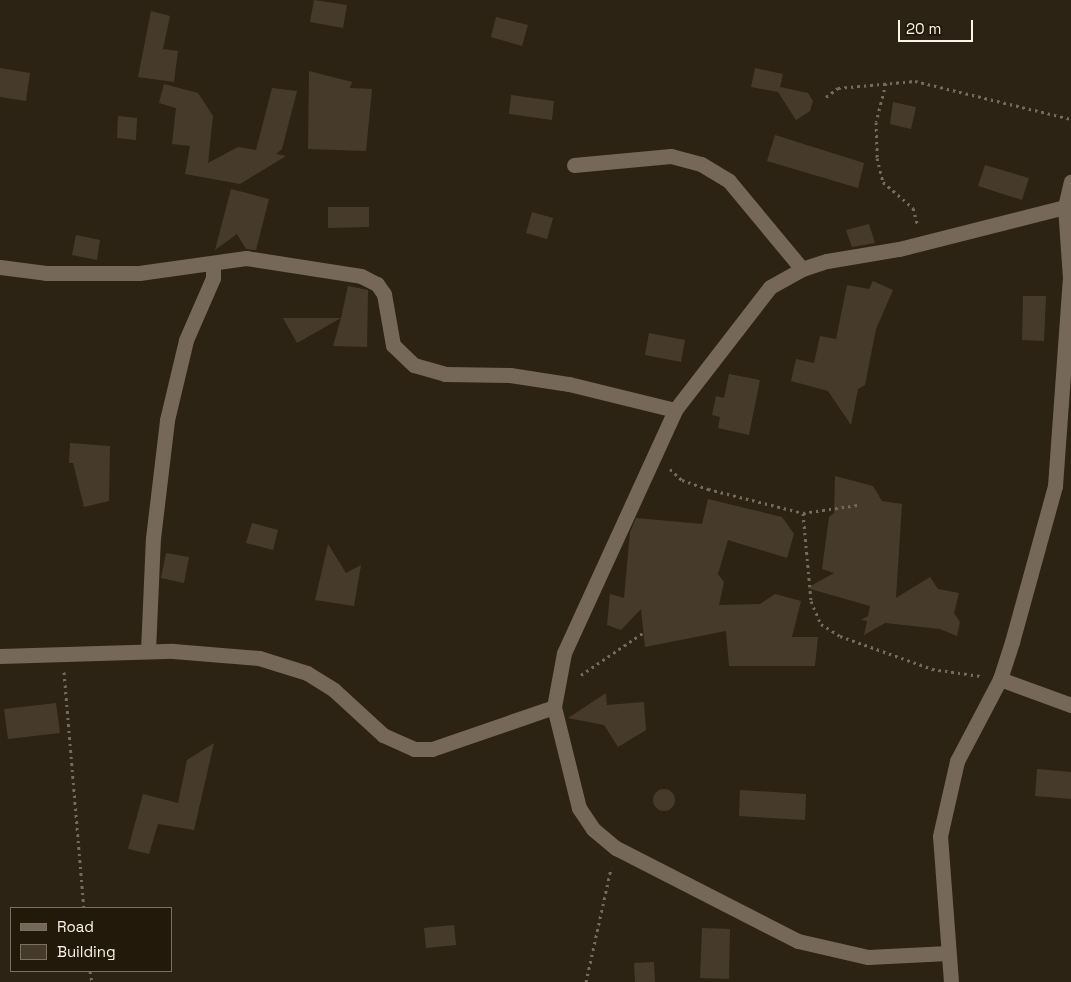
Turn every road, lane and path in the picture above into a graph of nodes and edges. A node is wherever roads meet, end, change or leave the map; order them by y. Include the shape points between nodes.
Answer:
1 (886, 83) junction
2 (826, 97) dead end
3 (1071, 119) edge
4 (574, 165) dead end
5 (1071, 182) edge
6 (1065, 207) junction
7 (922, 242) junction
8 (213, 264) junction
9 (0, 267) edge
10 (802, 268) junction
11 (675, 410) junction
12 (660, 442) junction
13 (857, 505) dead end
14 (803, 513) junction
15 (644, 632) dead end
16 (148, 651) junction
17 (62, 654) junction
18 (0, 656) edge
19 (1000, 679) junction
20 (553, 700) junction
21 (1071, 705) edge
22 (616, 848) junction
23 (84, 907) edge
24 (948, 953) junction
25 (586, 982) edge
26 (950, 982) edge

1 - 2 path via 838,88
1 - 3 path via 915,81
1 - 7 path via 876,122 877,158 883,182 913,208
4 - 10 street via 670,156 701,164 729,181
5 - 6 street
6 - 7 street
6 - 19 street via 1070,278 1055,486
7 - 10 street
8 - 9 street via 139,273 46,272
8 - 11 street via 268,259 370,279 384,294 390,335 398,352 427,370 569,384
8 - 16 street via 213,278 184,349 167,420 153,538
10 - 11 street via 780,279 752,305
11 - 12 street
12 - 14 path via 662,461 682,480
12 - 20 street via 575,628
13 - 14 path
14 - 19 path via 812,600 821,624 840,636 932,669
15 - 20 path
16 - 17 street
16 - 20 street via 220,651 282,664 334,690 383,735 414,749 432,749
17 - 18 street
17 - 23 path
19 - 21 street
19 - 24 street via 969,734 947,794 940,836
20 - 22 street via 578,808 592,829
22 - 24 street via 798,941 868,957
22 - 25 path
24 - 26 street

